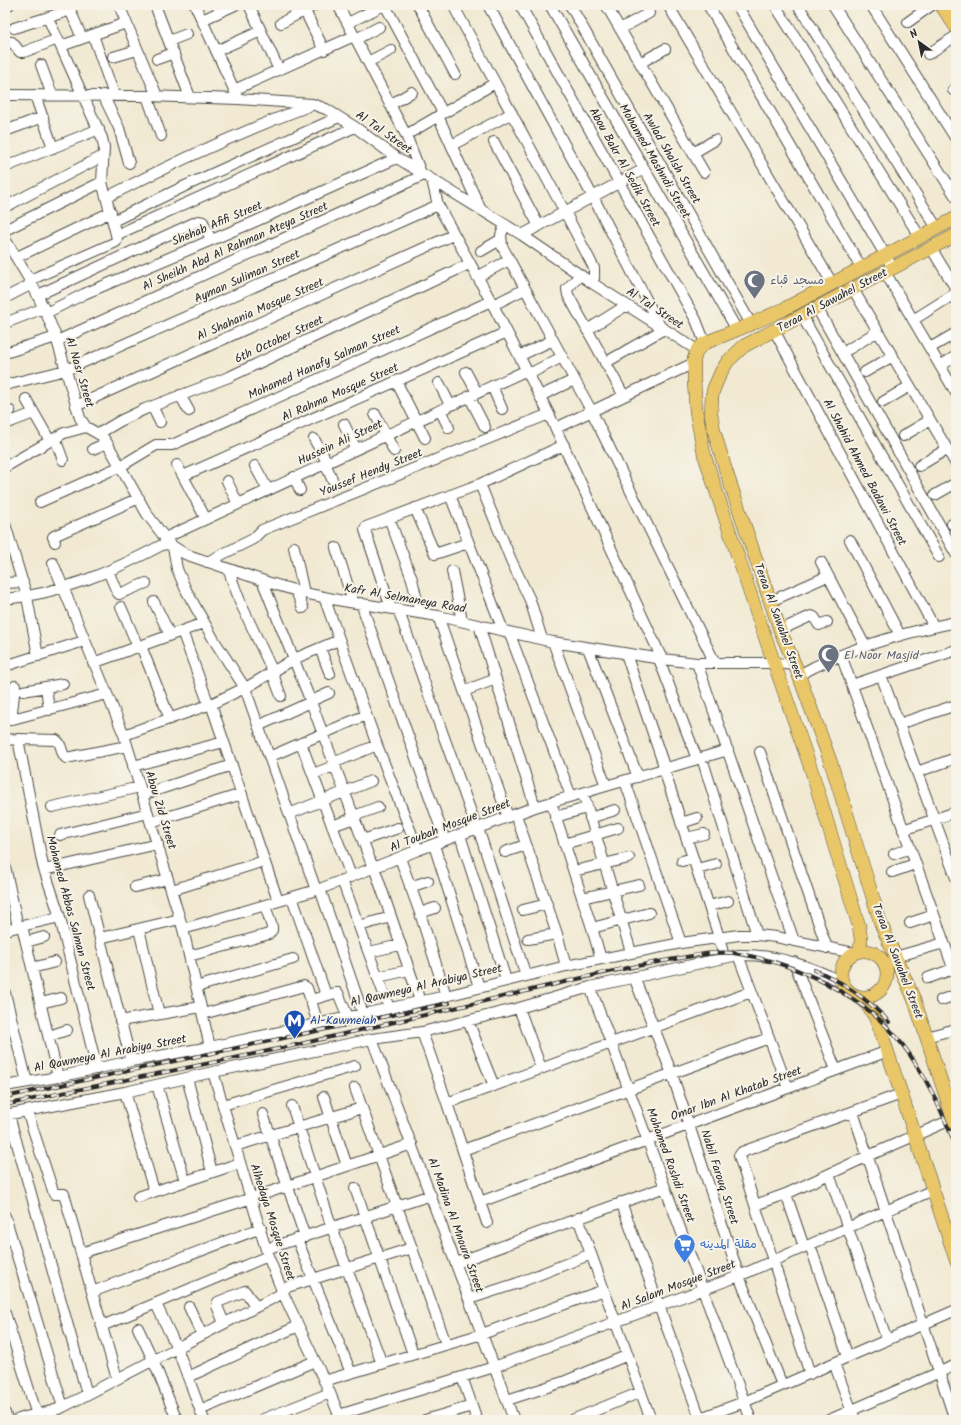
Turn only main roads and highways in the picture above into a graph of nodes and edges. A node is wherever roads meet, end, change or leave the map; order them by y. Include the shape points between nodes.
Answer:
1 (941, 6) edge
2 (956, 27) edge
3 (956, 218) edge
4 (956, 235) edge
5 (726, 471) junction
6 (711, 477) junction
7 (831, 763) junction
8 (811, 769) junction
9 (857, 952) junction
10 (893, 965) junction
11 (862, 997) junction
12 (955, 1123) edge
13 (956, 1260) edge

1 - 2 main road
3 - 6 main road, Teraa Al Sawahel Street via 751,324 701,346 694,359 696,410
4 - 5 main road, Teraa Al Sawahel Street via 744,346 732,356 714,388 711,405 712,423
5 - 6 main road
5 - 7 main road, Teraa Al Sawahel Street via 780,630
6 - 8 main road, Teraa Al Sawahel Street
7 - 8 main road
7 - 10 main road, Teraa Al Sawahel Street
8 - 9 main road, Teraa Al Sawahel Street via 859,926 861,939
9 - 10 main road via 870,952
9 - 11 main road via 844,963 841,973 842,982 848,991
10 - 11 main road via 881,990 872,996
10 - 12 main road, Teraa Al Sawahel Street via 914,999
11 - 13 main road via 875,1017 888,1051

